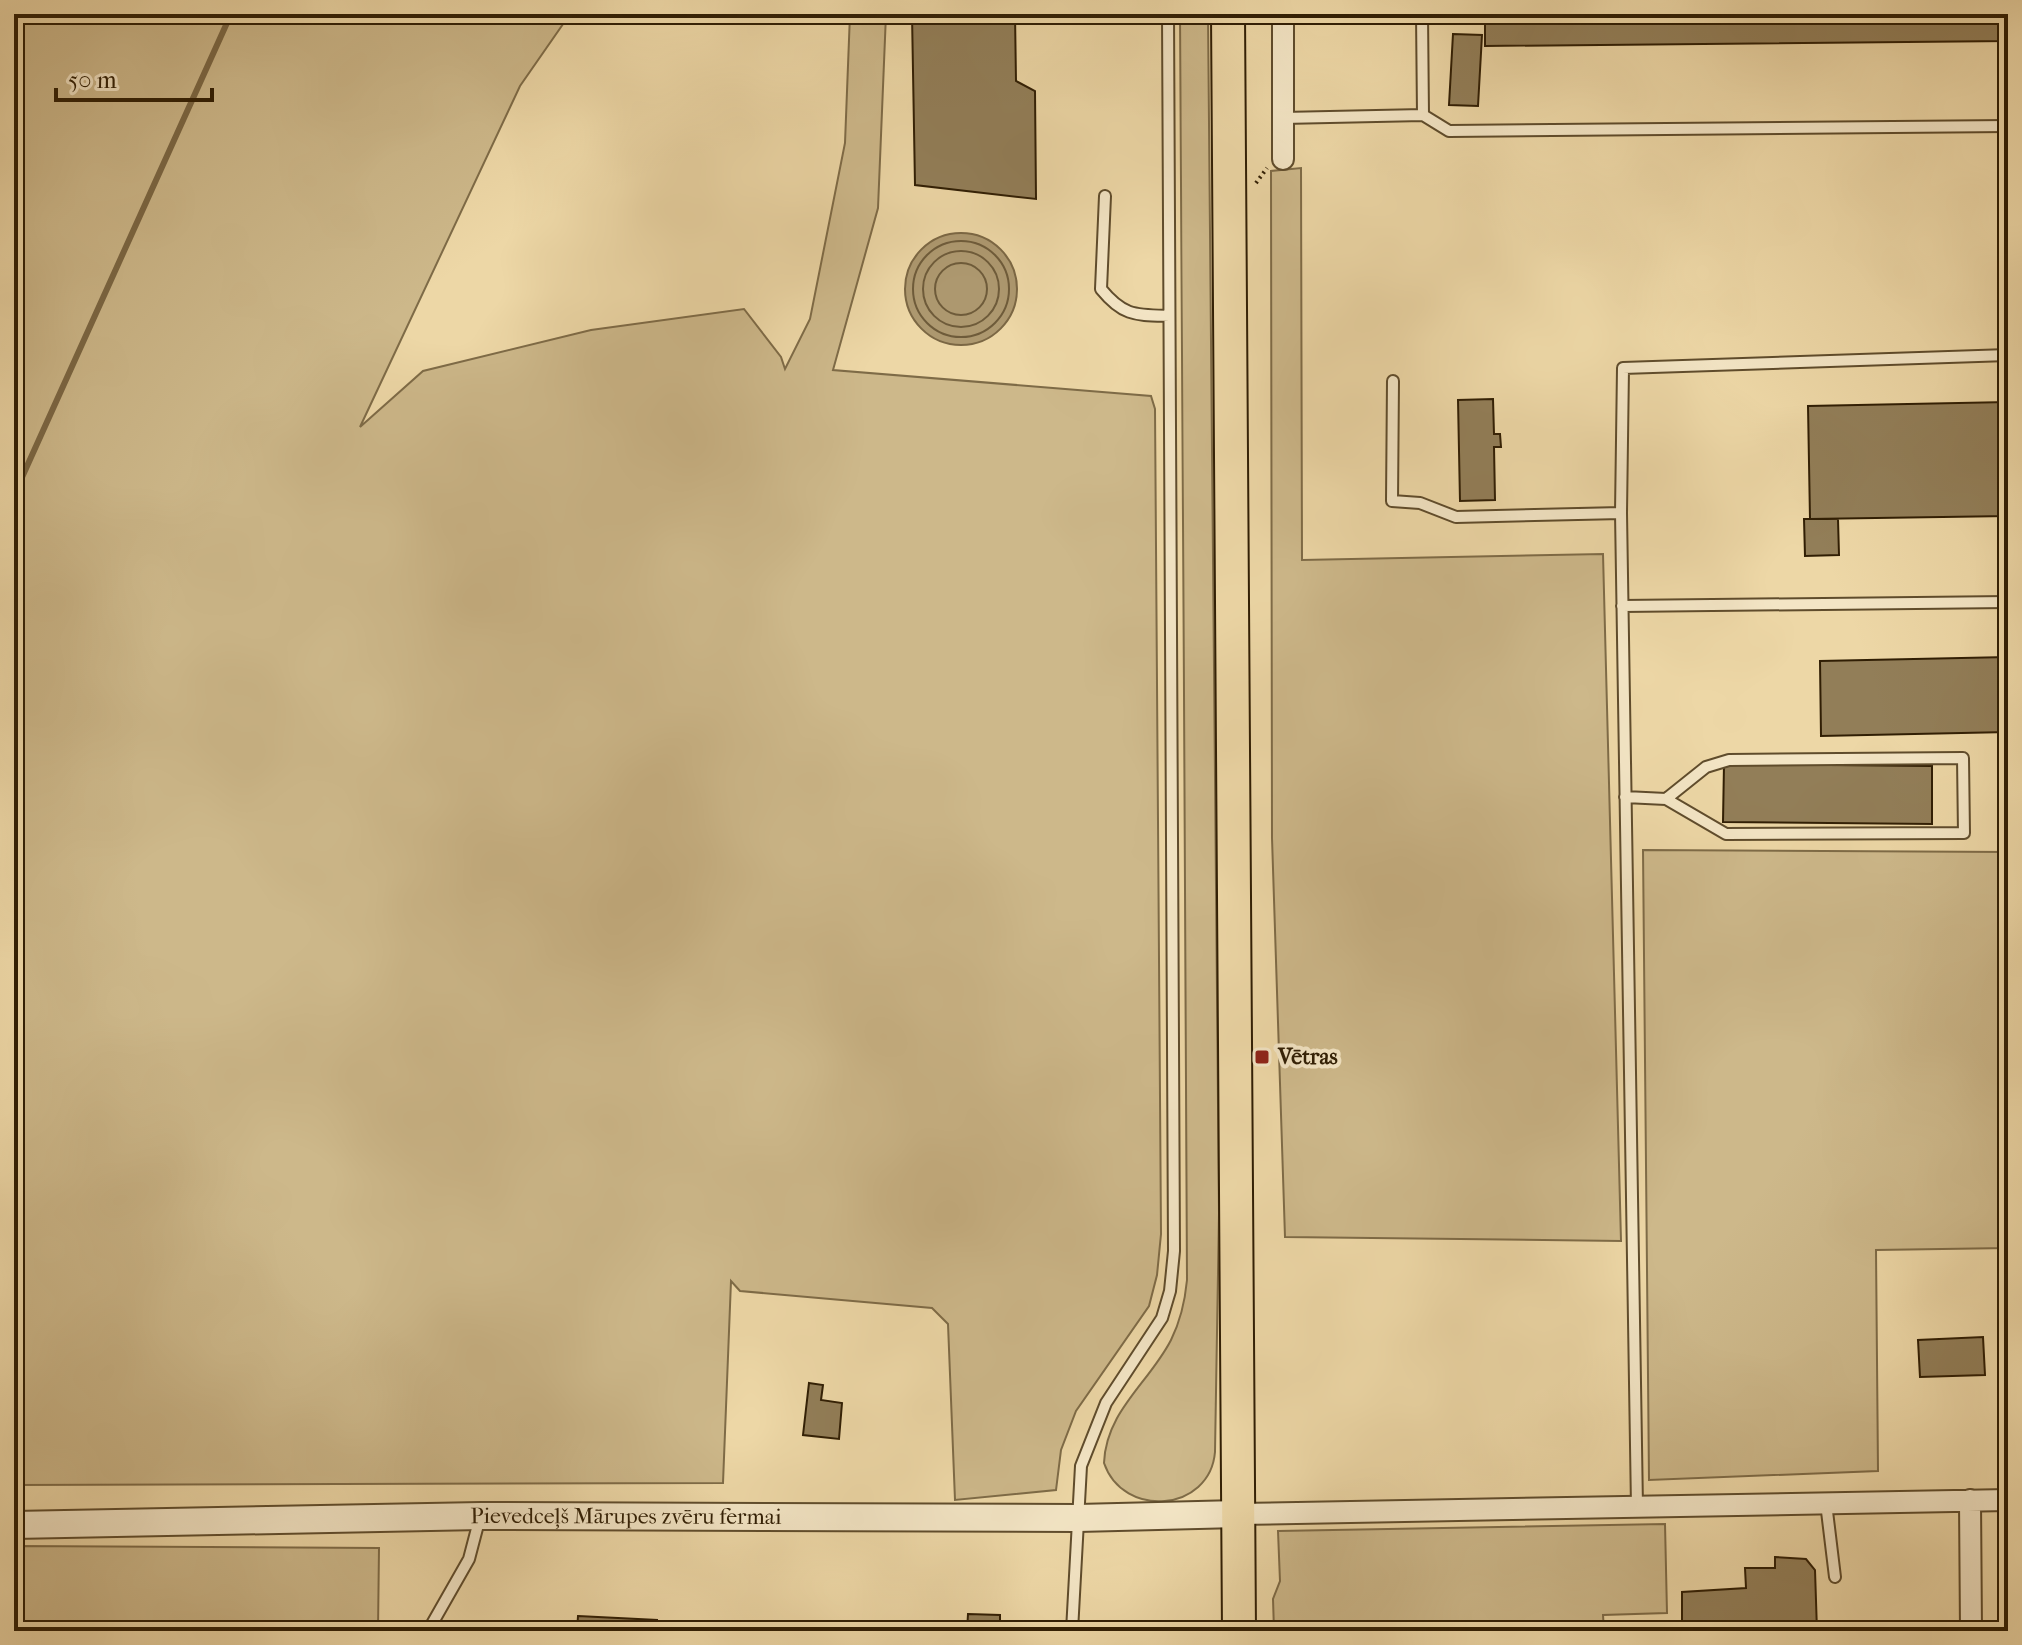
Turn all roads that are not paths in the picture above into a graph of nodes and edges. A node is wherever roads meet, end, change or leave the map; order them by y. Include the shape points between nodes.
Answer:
1 (1168, 14) edge
2 (1228, 14) edge
3 (1283, 14) edge
4 (1422, 14) edge
5 (1423, 115) junction
6 (1283, 118) junction
7 (2008, 126) edge
8 (1283, 159) dead end
9 (1105, 196) dead end
10 (1169, 316) junction
11 (2008, 355) edge
12 (1393, 381) dead end
13 (1621, 513) junction
14 (2008, 602) edge
15 (1622, 606) junction
16 (1625, 797) junction
17 (1666, 799) junction
18 (1970, 1500) junction
19 (2008, 1500) edge
20 (1826, 1503) junction
21 (1637, 1507) junction
22 (1238, 1514) junction
23 (481, 1516) junction
24 (1078, 1518) junction
25 (14, 1525) edge
26 (1835, 1577) dead end
27 (428, 1631) edge
28 (1072, 1631) edge
29 (1239, 1631) edge
30 (1971, 1631) edge

1 - 10 lane
2 - 22 main road
3 - 6 street
4 - 5 lane
5 - 6 lane
5 - 7 lane via 1449,131
6 - 8 street
9 - 10 lane via 1101,289 1116,308 1135,315
10 - 24 lane via 1174,1251 1162,1318 1091,1433 1081,1466
11 - 13 lane via 1623,368
12 - 13 lane via 1392,501 1420,503 1456,517
13 - 15 lane
14 - 15 lane
15 - 16 lane
16 - 17 lane
16 - 21 lane
17 - 17 lane via 1706,767 1729,760 1963,758 1964,833 1726,834
18 - 19 street
18 - 20 street
18 - 30 street
20 - 21 street
20 - 26 lane
21 - 22 street
22 - 24 street, Pievedceļš Mārupes zvēru fermai
22 - 29 main road
23 - 24 street, Pievedceļš Mārupes zvēru fermai
23 - 25 street, Pievedceļš Mārupes zvēru fermai
23 - 27 lane via 469,1559
24 - 28 lane

